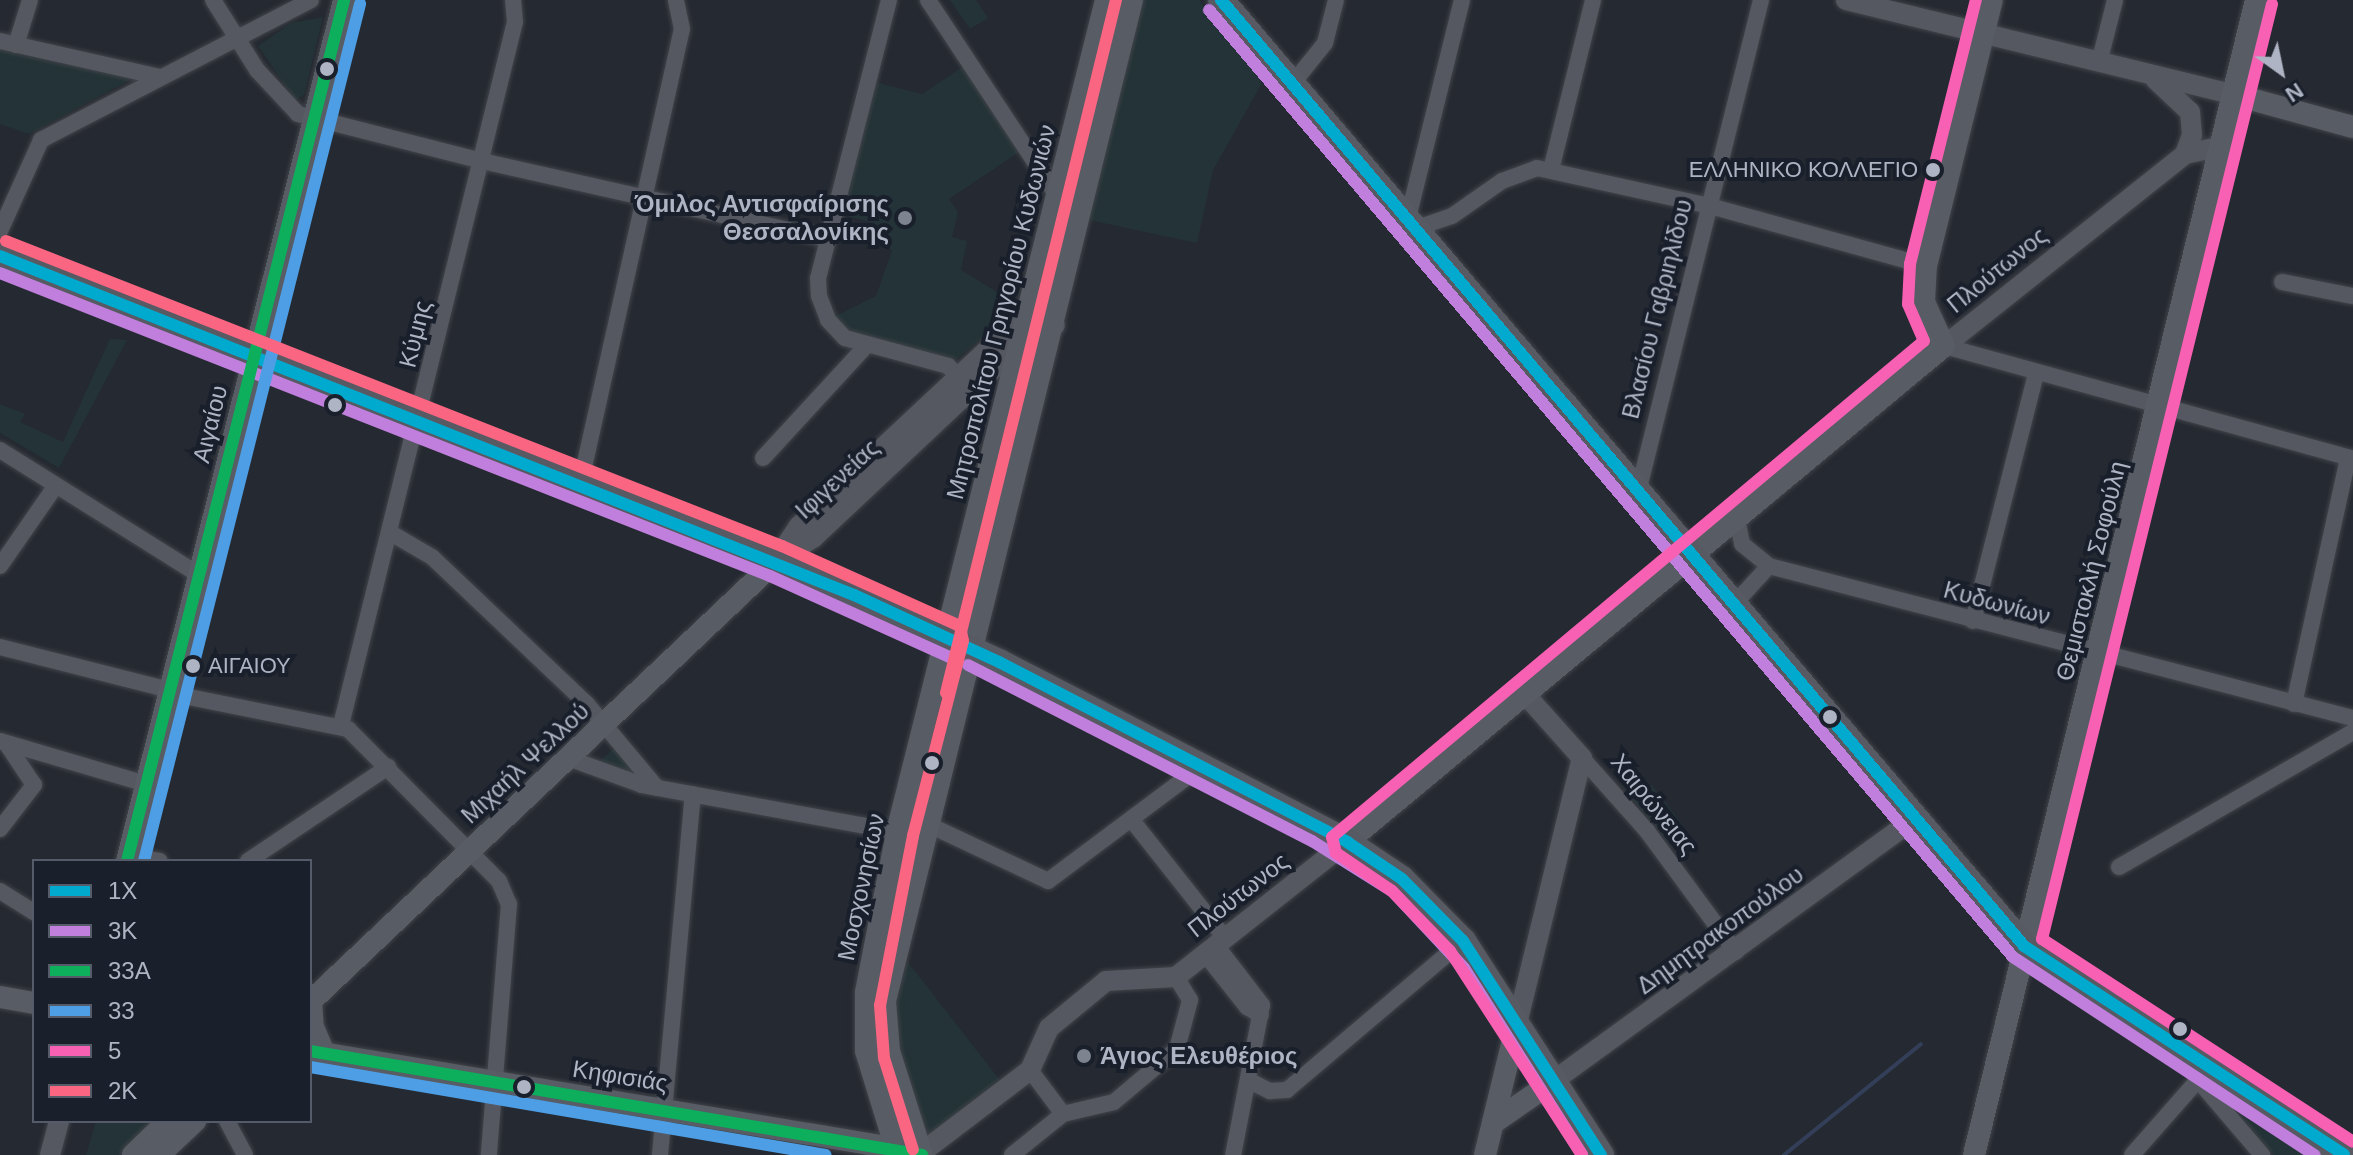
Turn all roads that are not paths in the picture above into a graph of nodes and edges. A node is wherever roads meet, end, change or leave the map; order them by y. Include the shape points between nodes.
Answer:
1 (30, 0) edge
2 (213, 0) edge
3 (311, 0) edge
4 (344, 0) edge
5 (513, 0) edge
6 (676, 0) edge
7 (889, 0) edge
8 (928, 0) edge
9 (1106, 0) edge
10 (1132, 0) edge
11 (1221, 0) edge
12 (1336, 0) edge
13 (1462, 0) edge
14 (1593, 0) edge
15 (1761, 0) edge
16 (1846, 0) edge
17 (1992, 0) edge
18 (2115, 0) edge
19 (2256, 0) edge
20 (1878, 4) edge
21 (1983, 34) junction
22 (236, 39) junction
23 (8, 43) edge
24 (2099, 63) junction
25 (2152, 76) junction
26 (160, 77) junction
27 (1293, 83) junction
28 (2236, 95) junction
29 (315, 118) junction
30 (2353, 127) edge
31 (2224, 146) junction
32 (2185, 154) junction
33 (482, 161) junction
34 (1551, 170) junction
35 (1057, 196) junction
36 (643, 198) junction
37 (1710, 206) junction
38 (1411, 226) junction
39 (0, 231) edge
40 (828, 239) junction
41 (0, 256) edge
42 (1926, 266) junction
43 (2282, 282) dead end
44 (2353, 296) edge
45 (1029, 311) junction
46 (1055, 325) junction
47 (1944, 346) junction
48 (865, 347) junction
49 (1019, 348) junction
50 (253, 360) junction
51 (2036, 374) junction
52 (958, 376) junction
53 (2158, 408) junction
54 (418, 423) junction
55 (0, 450) edge
56 (763, 458) dead end
57 (2350, 459) edge
58 (580, 485) junction
59 (55, 487) junction
60 (1638, 492) junction
61 (1737, 518) junction
62 (389, 532) junction
63 (1694, 554) junction
64 (776, 561) junction
65 (0, 566) edge
66 (1769, 566) junction
67 (199, 575) junction
68 (1735, 603) junction
69 (1973, 621) junction
70 (948, 637) junction
71 (0, 647) edge
72 (975, 651) junction
73 (2097, 655) junction
74 (170, 692) junction
75 (1525, 694) junction
76 (2294, 704) junction
77 (2353, 718) edge
78 (605, 723) junction
79 (341, 725) junction
80 (2353, 732) edge
81 (3, 742) edge
82 (568, 758) junction
83 (1582, 758) junction
84 (1202, 766) junction
85 (388, 767) junction
86 (146, 784) junction
87 (657, 788) junction
88 (693, 795) junction
89 (1916, 818) junction
90 (1131, 819) junction
91 (927, 824) junction
92 (0, 829) edge
93 (897, 832) junction
94 (1347, 842) junction
95 (470, 850) junction
96 (127, 859) edge
97 (251, 859) edge
98 (2119, 867) dead end
99 (0, 891) edge
100 (32, 911) edge
101 (1463, 941) junction
102 (1216, 946) junction
103 (2024, 946) junction
104 (1736, 952) junction
105 (1176, 977) junction
106 (0, 998) edge
107 (312, 999) edge
108 (32, 1003) edge
109 (312, 1018) edge
110 (1517, 1024) junction
111 (317, 1052) edge
112 (1030, 1070) junction
113 (2204, 1073) junction
114 (1248, 1080) junction
115 (495, 1081) junction
116 (1552, 1082) junction
117 (663, 1109) junction
118 (1063, 1114) junction
119 (58, 1123) edge
120 (166, 1123) edge
121 (193, 1123) edge
122 (228, 1123) edge
123 (1493, 1123) junction
124 (896, 1151) edge
125 (924, 1154) edge
126 (50, 1155) edge
127 (133, 1155) edge
128 (159, 1155) edge
129 (245, 1155) edge
130 (489, 1155) edge
131 (660, 1155) edge
132 (1012, 1155) edge
133 (1233, 1155) edge
134 (1485, 1155) edge
135 (1601, 1155) edge
136 (1974, 1155) edge
137 (2132, 1155) edge
138 (2262, 1155) edge
139 (2344, 1155) edge

1 - 23 street
2 - 22 street
3 - 22 street
4 - 29 main road, Αιγαίου
5 - 33 street, Κύμης via 515,22
6 - 36 street via 682,29
7 - 40 street
8 - 35 street
9 - 35 main road, Μητροπολίτου Γρηγορίου Κυδωνιών
10 - 46 main road
11 - 27 main road
12 - 27 street via 1325,43
13 - 38 street
14 - 34 street
15 - 37 street, Βλασίου Γαβριηλίδου
16 - 20 street
17 - 21 main road
18 - 24 street
19 - 28 main road, Θεμιστοκλή Σοφούλη
20 - 21 street
21 - 24 street
21 - 42 main road
22 - 26 street
22 - 29 street via 289,108
23 - 26 street
24 - 25 street
25 - 28 street
25 - 32 street via 2190,112 2192,135
26 - 39 street via 41,140
27 - 38 main road
28 - 30 main road
28 - 31 main road, Θεμιστοκλή Σοφούλη
29 - 33 street
29 - 50 main road, Αιγαίου
31 - 32 street, Πλούτωνος
31 - 53 main road, Θεμιστοκλή Σοφούλη
32 - 47 street, Πλούτωνος
33 - 36 street
33 - 54 street, Κύμης
34 - 37 street
34 - 38 street via 1518,172 1452,216
35 - 45 main road, Μητροπολίτου Γρηγορίου Κυδωνιών
36 - 40 street
36 - 58 street
37 - 42 street
37 - 60 street, Βλασίου Γαβριηλίδου
38 - 60 main road
40 - 48 street via 819,296 828,320 845,338
41 - 50 main road
42 - 47 main road via 1924,302
43 - 44 street
45 - 49 main road, Μητροπολίτου Γρηγορίου Κυδωνιών
45 - 52 street, Ιφιγενείας
46 - 49 street, Ιφιγενείας
46 - 72 main road
47 - 51 street
47 - 61 main road, Πλούτωνος
48 - 52 street via 948,366
48 - 56 street
49 - 64 street, Ιφιγενείας via 813,538
49 - 70 main road, Μητροπολίτου Γρηγορίου Κυδωνιών
50 - 54 main road
50 - 67 main road, Αιγαίου
51 - 53 street
51 - 69 street
52 - 64 street, Ιφιγενείας via 799,526
53 - 57 street
53 - 73 main road, Θεμιστοκλή Σοφούλη
54 - 58 main road
54 - 62 street, Κύμης
55 - 59 street
57 - 76 street
58 - 64 main road
59 - 65 street
59 - 67 street
60 - 63 main road
61 - 63 main road, Πλούτωνος
61 - 66 street, Κυδωνίων via 1742,544
62 - 78 street via 432,557
62 - 79 street, Κύμης
63 - 68 main road
63 - 75 main road, Πλούτωνος
64 - 70 main road
64 - 78 main road, Μιχαήλ Ψελλού
66 - 68 street
66 - 69 street, Κυδωνίων
67 - 74 main road, Αιγαίου
68 - 89 main road
69 - 73 street, Κυδωνίων
70 - 72 main road
70 - 93 main road, Μοσχονησίων
71 - 74 street
72 - 84 main road
72 - 91 main road, Μοσχονησίων
73 - 76 street, Κυδωνίων
73 - 103 main road, Θεμιστοκλή Σοφούλη
74 - 79 street
74 - 86 main road, Αιγαίου
75 - 83 street, Χαιρώνειας
75 - 94 main road, Πλούτωνος
76 - 77 street, Κυδωνίων
78 - 82 main road, Μιχαήλ Ψελλού
78 - 87 street
79 - 85 street via 365,741
80 - 98 street
81 - 86 street
81 - 92 street via 34,785
82 - 87 street
82 - 95 main road, Μιχαήλ Ψελλού
83 - 104 street, Χαιρώνειας via 1647,831
83 - 110 street
84 - 90 street
84 - 94 main road
85 - 95 street
85 - 97 street
86 - 96 main road, Αιγαίου
87 - 88 street
88 - 93 street
88 - 117 street
89 - 103 main road
89 - 104 street, Δημητρακοπούλου
90 - 91 street via 1043,882
90 - 102 street
91 - 125 main road, Μοσχονησίων via 884,1017 892,1062
93 - 124 main road, Μοσχονησίων via 863,1022 868,1061
94 - 101 main road via 1402,879
94 - 102 street, Πλούτωνος
95 - 107 main road, Μιχαήλ Ψελλού
95 - 115 street via 499,881 509,904
99 - 100 street
101 - 110 main road
101 - 114 street via 1287,1090 1270,1091
102 - 105 street, Πλούτωνος
102 - 114 street via 1260,1000
103 - 113 main road
103 - 136 main road, Θεμιστοκλή Σοφούλη
104 - 116 street, Δημητρακοπούλου
105 - 112 street via 1109,979 1049,1028
105 - 118 street via 1190,1000 1177,1049 1114,1102
106 - 108 main road
109 - 111 main road
110 - 116 main road
110 - 123 main road
111 - 115 main road, Κηφισιάς
112 - 118 street
112 - 125 street
113 - 137 street
113 - 138 street
113 - 139 main road
114 - 133 street
115 - 117 main road, Κηφισιάς
115 - 130 street
116 - 123 main road
116 - 135 main road
117 - 124 main road, Κηφισιάς
117 - 131 street
118 - 132 street
119 - 126 street
120 - 127 main road
121 - 128 main road
122 - 129 street
123 - 134 main road
124 - 125 main road, Κηφισιάς

